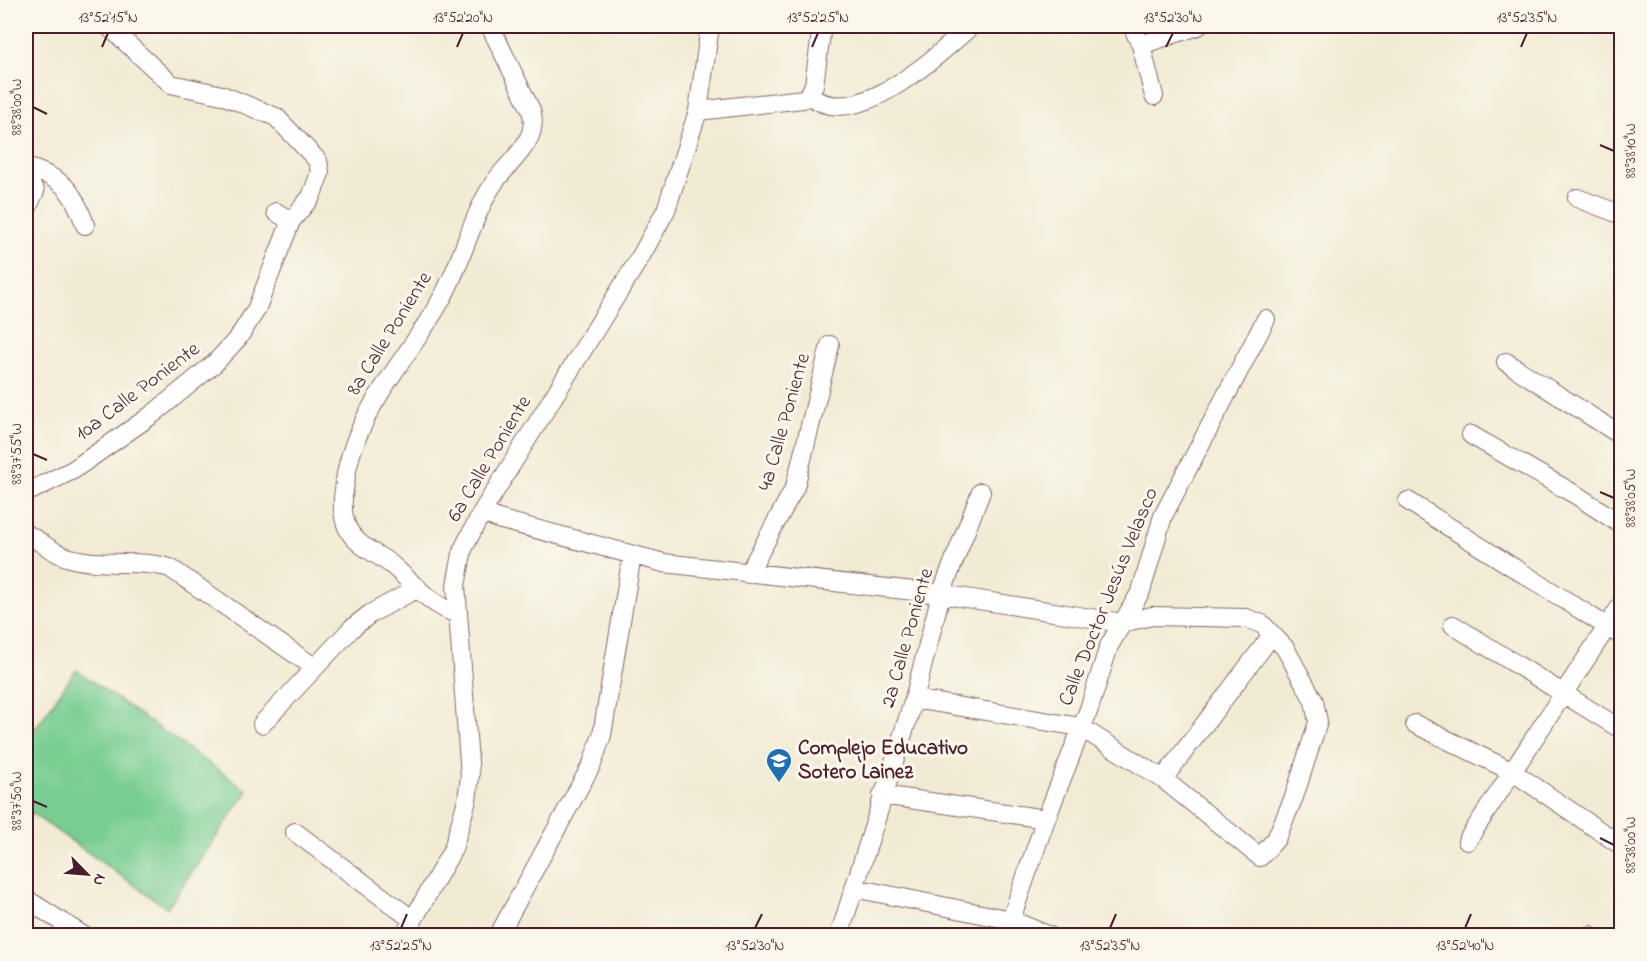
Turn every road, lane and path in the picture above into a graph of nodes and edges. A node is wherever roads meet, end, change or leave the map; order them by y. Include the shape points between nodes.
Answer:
1 (108, 26) edge
2 (490, 26) edge
3 (710, 26) edge
4 (822, 26) edge
5 (971, 26) edge
6 (1132, 26) edge
7 (1198, 26) edge
8 (1141, 45) junction
9 (809, 96) junction
10 (1154, 96) dead end
11 (698, 111) junction
12 (26, 167) edge
13 (26, 179) edge
14 (1577, 198) dead end
15 (26, 211) edge
16 (1622, 215) edge
17 (85, 225) dead end
18 (1266, 319) dead end
19 (830, 345) dead end
20 (1506, 362) dead end
21 (1471, 435) dead end
22 (1622, 436) edge
23 (981, 492) dead end
24 (26, 493) edge
25 (1408, 501) dead end
26 (482, 512) junction
27 (1622, 525) edge
28 (26, 534) edge
29 (632, 555) junction
30 (748, 574) junction
31 (418, 588) junction
32 (941, 594) junction
33 (1622, 604) edge
34 (458, 614) junction
35 (1122, 623) junction
36 (1453, 625) dead end
37 (1606, 626) junction
38 (1272, 635) junction
39 (1622, 636) edge
40 (314, 667) junction
41 (1563, 692) junction
42 (914, 699) junction
43 (262, 724) dead end
44 (1415, 724) dead end
45 (1080, 727) junction
46 (1622, 730) edge
47 (1513, 772) junction
48 (1163, 779) junction
49 (882, 795) junction
50 (1046, 819) junction
51 (295, 832) dead end
52 (1467, 841) dead end
53 (1622, 846) edge
54 (854, 888) junction
55 (26, 899) edge
56 (409, 928) edge
57 (1008, 928) edge
58 (84, 936) edge
59 (498, 936) edge
60 (839, 936) edge
61 (1050, 936) edge

1 - 24 street, 10a Calle Poniente via 171,84 222,95 276,117 318,161 320,173 311,197 283,216 256,310 238,338 215,363 161,408 73,470
2 - 31 street, 8a Calle Poniente via 531,111 532,134 492,186 442,298 363,421 345,479 343,515 352,537
3 - 11 street, 6a Calle Poniente
4 - 9 street
5 - 9 street via 926,64 875,97 833,106
6 - 8 street
7 - 8 street
8 - 10 street
9 - 11 street
11 - 26 street, 6a Calle Poniente via 666,210
12 - 17 street via 50,174 76,197
13 - 15 street via 35,191
14 - 16 street
18 - 35 street, Calle Doctor Jesús Velasco via 1163,516 1141,591
19 - 30 street, 4a Calle Poniente via 795,487
20 - 22 street
21 - 27 street
23 - 32 street, 2a Calle Poniente
25 - 37 street
26 - 29 street
26 - 34 street, 6a Calle Poniente via 458,566
28 - 40 street via 66,557 152,563 170,568
29 - 30 street
29 - 59 street via 602,735 592,764
30 - 32 street
31 - 34 street, 8a Calle Poniente via 434,603
31 - 40 street via 370,614
32 - 35 street
32 - 42 street, 2a Calle Poniente
33 - 37 street
34 - 56 street, 6a Calle Poniente via 470,776 453,849
35 - 38 street via 1152,616 1246,618 1262,624
35 - 45 street, Calle Doctor Jesús Velasco via 1109,646
36 - 41 street
37 - 39 street
37 - 41 street
38 - 48 street
38 - 48 street via 1285,648 1304,682 1314,701 1318,722 1276,839 1260,857
40 - 43 street
41 - 46 street
41 - 47 street
42 - 45 street
42 - 49 street, 2a Calle Poniente
44 - 47 street
45 - 48 street
45 - 50 street, Calle Doctor Jesús Velasco
47 - 52 street
47 - 53 street
49 - 50 street
49 - 54 street, 2a Calle Poniente
50 - 57 street, Calle Doctor Jesús Velasco
51 - 56 street
54 - 57 street
54 - 60 street, 2a Calle Poniente
55 - 58 street
57 - 61 street

